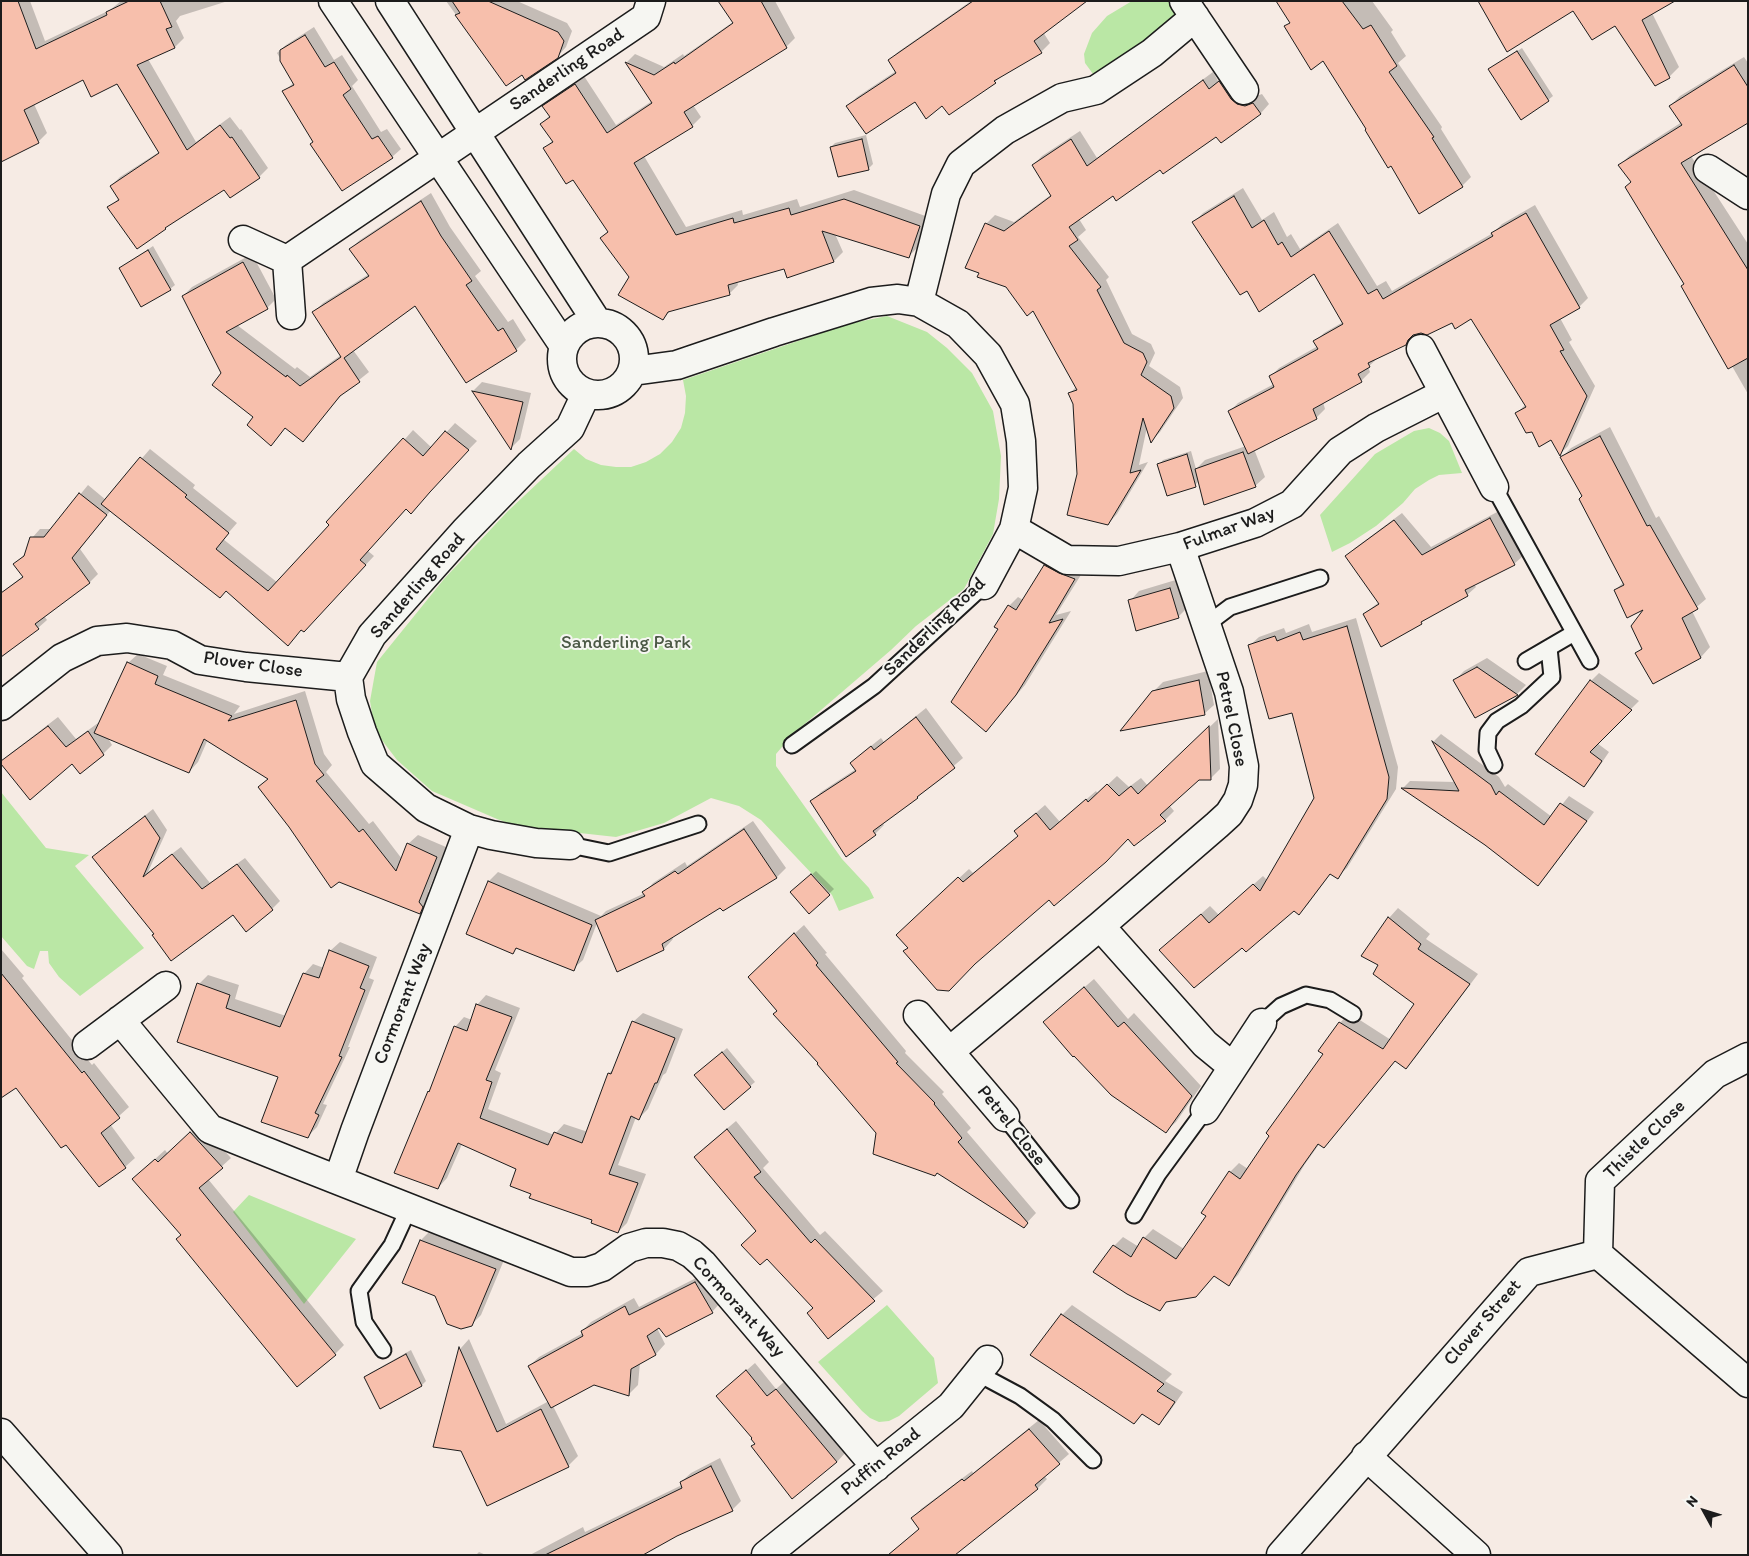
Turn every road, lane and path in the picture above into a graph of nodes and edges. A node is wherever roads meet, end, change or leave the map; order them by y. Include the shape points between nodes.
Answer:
1 (333, 1) edge
2 (390, 1) edge
3 (651, 1) edge
4 (1190, 9) edge
5 (1244, 90) dead end
6 (475, 133) junction
7 (438, 158) junction
8 (1708, 169) dead end
9 (1748, 195) edge
10 (243, 240) dead end
11 (286, 260) junction
12 (919, 302) junction
13 (291, 315) dead end
14 (597, 322) junction
15 (564, 346) junction
16 (1421, 349) dead end
17 (633, 372) junction
18 (586, 394) junction
19 (1443, 394) junction
20 (1494, 487) joint
21 (1014, 529) junction
22 (1180, 547) junction
23 (1320, 578) dead end
24 (984, 585) joint
25 (1206, 625) junction
26 (1574, 634) junction
27 (1549, 648) junction
28 (1526, 661) dead end
29 (1590, 661) dead end
30 (348, 677) junction
31 (1, 706) edge
32 (792, 744) dead end
33 (1494, 765) dead end
34 (698, 824) dead end
35 (470, 829) junction
36 (570, 845) joint
37 (1100, 926) junction
38 (166, 986) dead end
39 (1353, 1014) dead end
40 (918, 1015) dead end
41 (120, 1020) junction
42 (1262, 1023) joint
43 (88, 1045) dead end
44 (950, 1052) junction
45 (1748, 1057) edge
46 (1233, 1066) junction
47 (1205, 1110) joint
48 (1005, 1117) joint
49 (338, 1180) junction
50 (1071, 1200) dead end
51 (409, 1208) junction
52 (1134, 1215) dead end
53 (1598, 1254) junction
54 (384, 1350) dead end
55 (982, 1366) joint
56 (1748, 1383) edge
57 (1, 1433) edge
58 (1366, 1456) junction
59 (1093, 1460) dead end
60 (876, 1467) junction
61 (108, 1555) edge
62 (766, 1555) edge
63 (1281, 1555) edge
64 (1476, 1555) edge

1 - 7 street
2 - 6 street
3 - 6 street, Sanderling Road via 646,17
4 - 5 street
4 - 12 street via 1152,53 1096,90 1062,98 1005,130 961,164 946,194
6 - 7 street, Sanderling Road
6 - 14 street
7 - 11 street, Sanderling Road
7 - 15 street
8 - 9 street
10 - 11 street
11 - 13 street
12 - 17 street, Sanderling Road via 898,299 870,302 678,365
12 - 21 street, Sanderling Road via 958,324 988,355 1016,404 1024,488
14 - 15 street via 572,334
14 - 17 street via 623,332 632,344
15 - 18 street via 565,374
16 - 19 street
17 - 18 street via 626,384 614,392 600,396
18 - 30 street, Sanderling Road via 570,428 465,531 372,635
19 - 20 street
19 - 22 street, Fulmar Way via 1376,428 1340,451 1292,504 1255,523
20 - 26 lane
21 - 22 street, Fulmar Way via 1067,560 1119,561
21 - 24 street, Sanderling Road
22 - 25 street, Petrel Close
23 - 25 lane via 1230,607
24 - 32 lane, Sanderling Road via 874,686
25 - 37 street, Petrel Close via 1228,692 1241,748 1243,785 1238,800 1217,825
26 - 27 lane
26 - 29 lane
27 - 28 lane
27 - 33 lane via 1552,677 1521,706 1496,721 1488,733 1487,750
30 - 31 street, Plover Close via 200,660 172,645 127,638 97,641 62,658
30 - 35 street via 351,699 375,764 426,808
34 - 36 lane via 609,853
35 - 36 street via 536,844
35 - 49 street, Cormorant Way
37 - 44 street, Petrel Close
37 - 46 street via 1205,1044
38 - 41 street
39 - 42 lane via 1330,1000 1306,995 1281,1006
40 - 44 street, Petrel Close
41 - 43 street
41 - 49 street, Cormorant Way via 210,1129
42 - 46 street
44 - 48 street, Petrel Close
45 - 53 street, Thistle Close via 1715,1074 1600,1181
46 - 47 street
47 - 52 lane via 1158,1174
48 - 50 lane, Petrel Close
49 - 51 street, Cormorant Way
51 - 54 lane via 392,1245 359,1291 364,1322
51 - 60 street, Cormorant Way via 571,1272 587,1272 602,1267 629,1248 646,1243 678,1246 703,1264
53 - 56 street
53 - 58 street, Clover Street via 1529,1272
55 - 59 lane via 1053,1420
55 - 60 street, Puffin Road via 951,1406
57 - 61 street
58 - 63 street, Clover Street
58 - 64 street
60 - 62 street, Puffin Road

